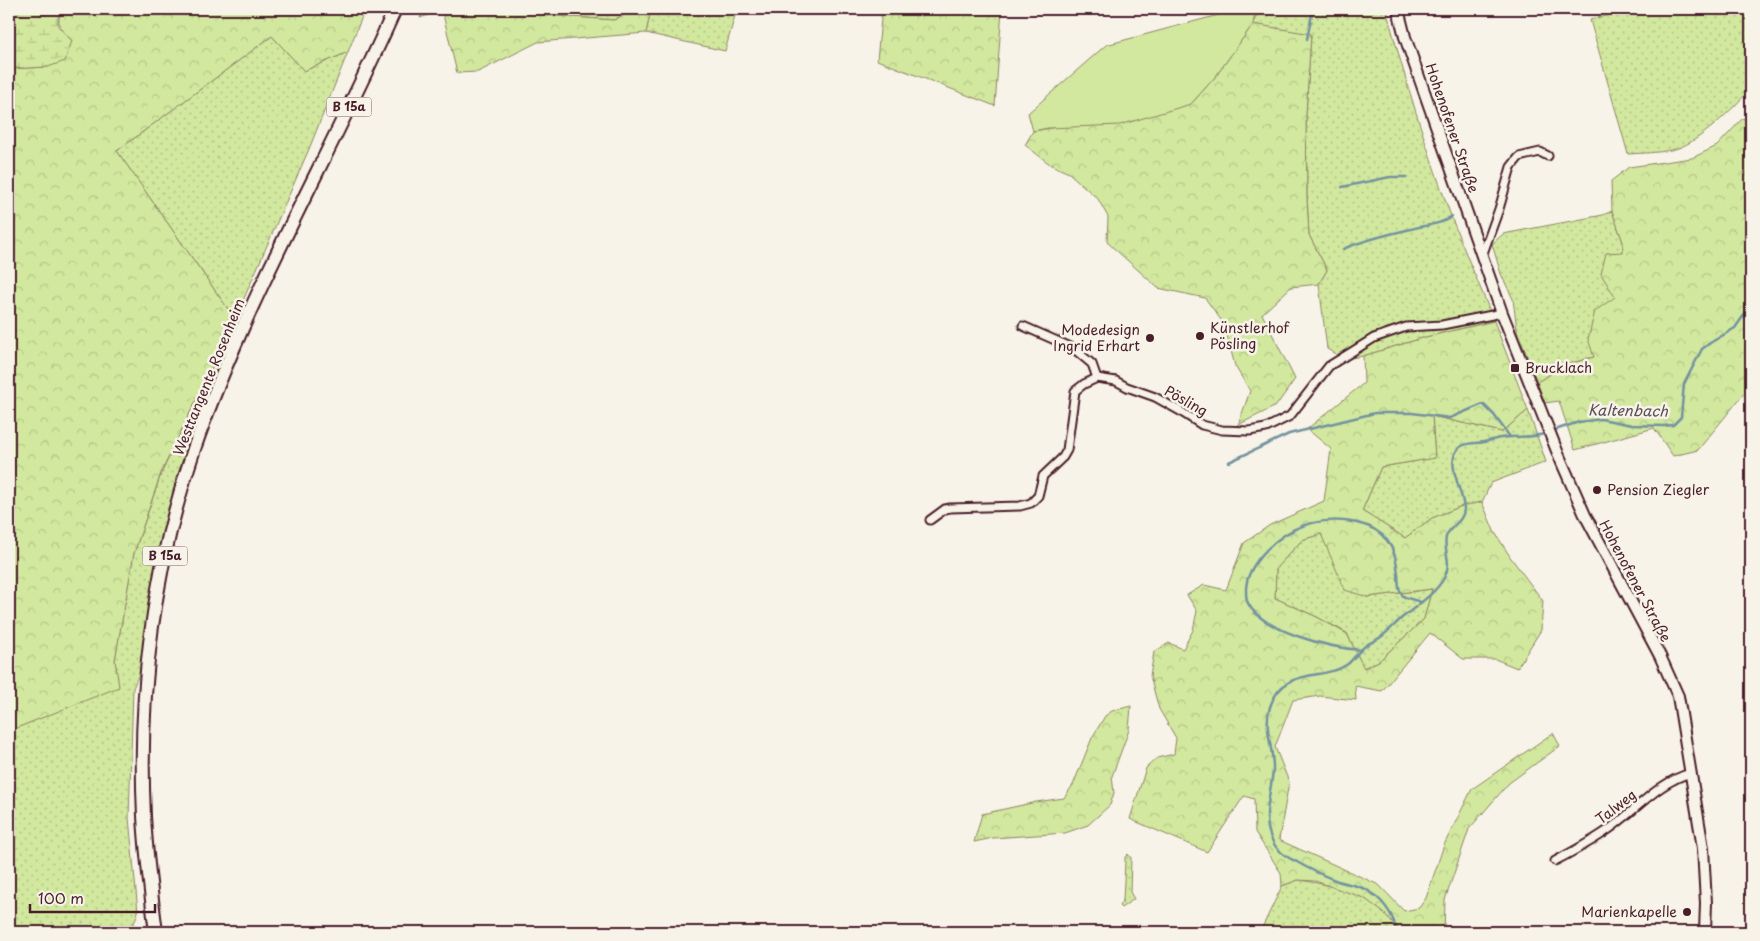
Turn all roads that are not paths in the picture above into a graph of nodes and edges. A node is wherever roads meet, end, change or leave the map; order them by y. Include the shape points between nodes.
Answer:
1 (395, 9) edge
2 (1398, 9) edge
3 (1548, 156) dead end
4 (1482, 256) junction
5 (1502, 313) junction
6 (1023, 326) dead end
7 (1097, 378) junction
8 (930, 520) dead end
9 (1691, 773) junction
10 (1555, 861) dead end
11 (156, 932) edge
12 (1704, 932) edge

1 - 11 highway, Westtangente Rosenheim / B 15a via 272,264 222,376 194,451 174,518 149,645 143,730 144,818
2 - 4 main road, Hohenofener Straße
3 - 4 street via 1540,152 1519,158 1511,167
4 - 5 main road, Hohenofener Straße
5 - 7 street, Pösling via 1442,325 1406,327 1374,338 1329,366 1290,416 1266,428 1249,431 1202,425 1155,397 1116,381
5 - 9 main road, Hohenofener Straße via 1585,515 1678,696
6 - 7 street via 1073,348 1092,364
7 - 8 street via 1075,391 1067,450 1043,476 1038,496 1031,502 1020,506 950,508
9 - 10 street, Talweg via 1660,788 1606,832
9 - 12 main road, Hohenofener Straße via 1703,848

